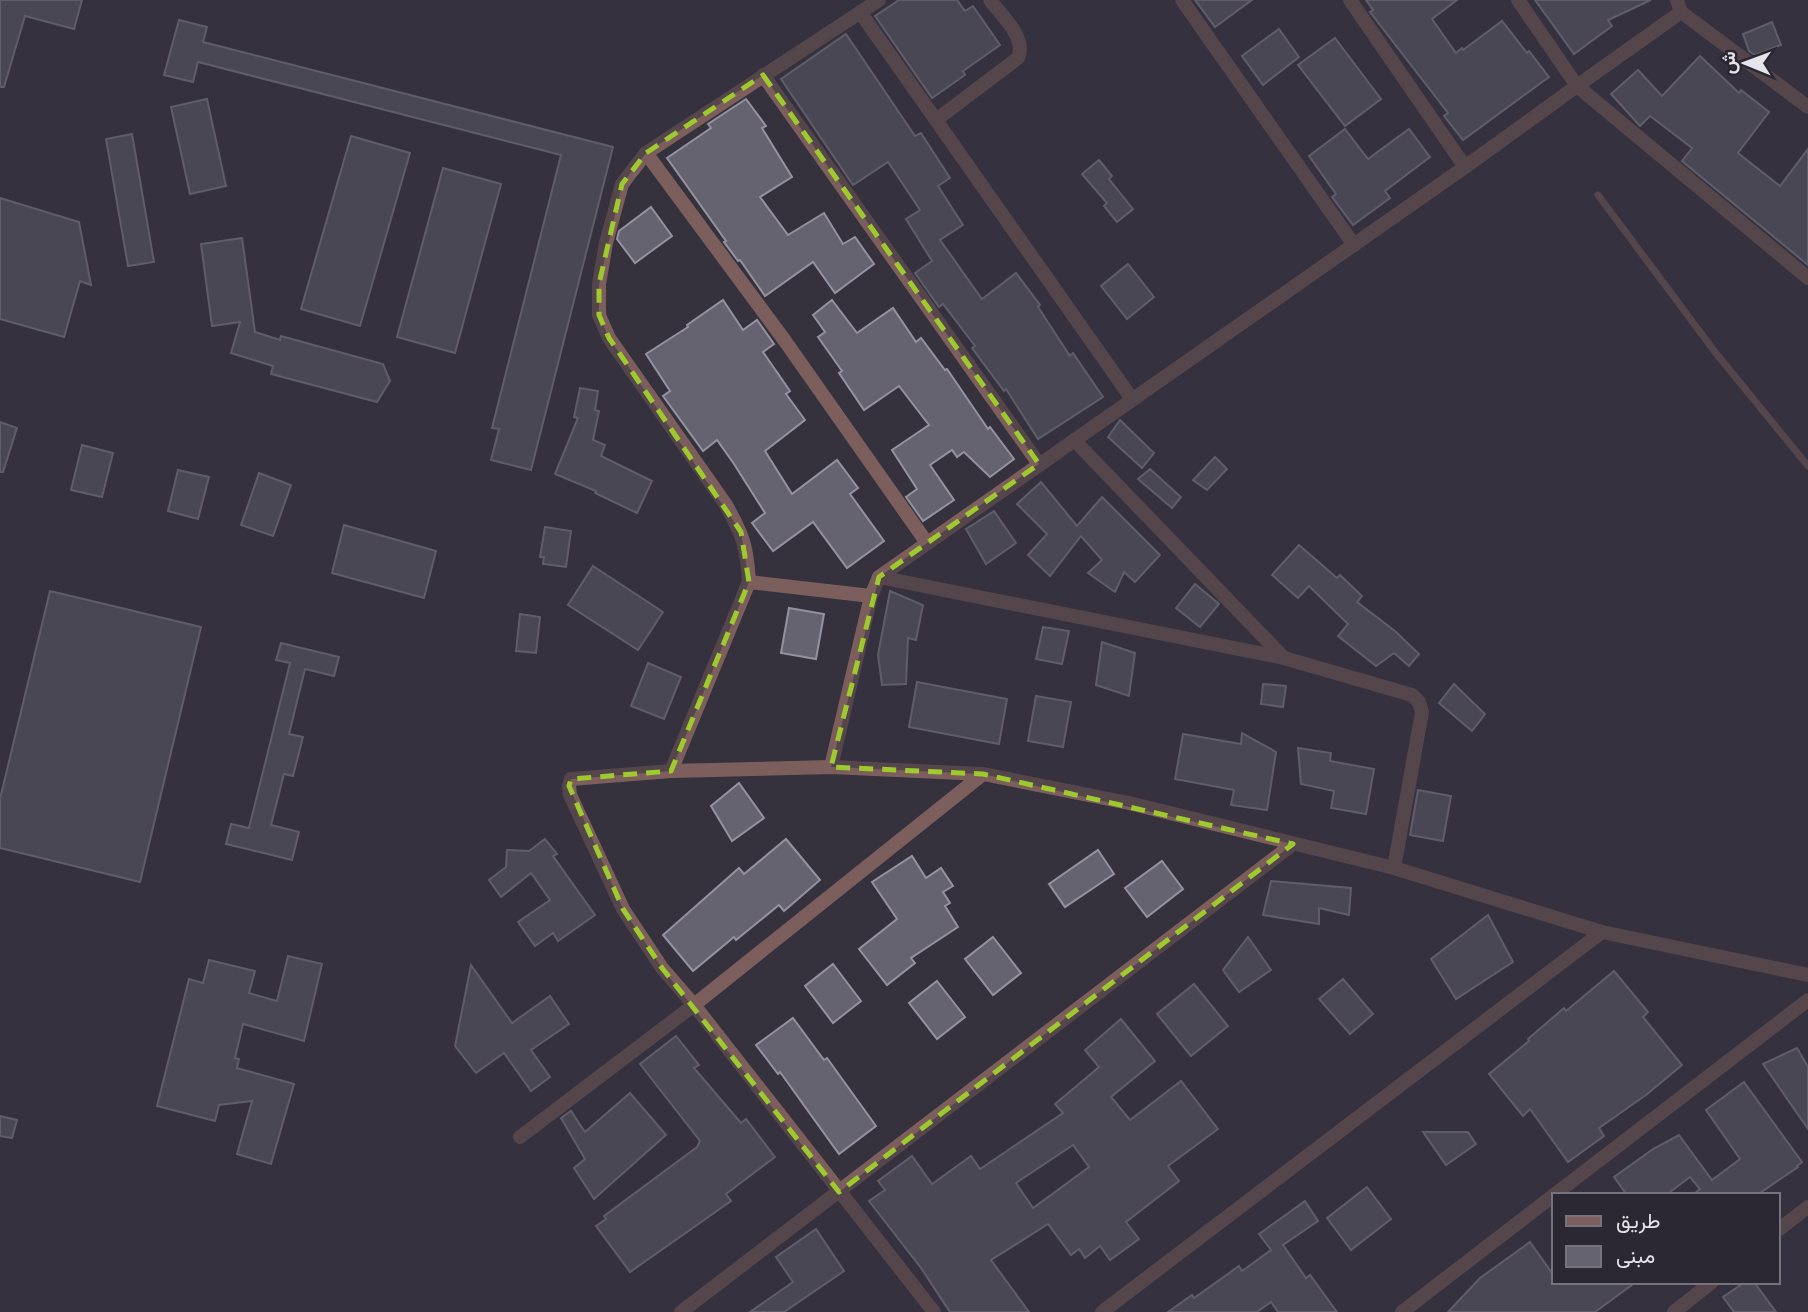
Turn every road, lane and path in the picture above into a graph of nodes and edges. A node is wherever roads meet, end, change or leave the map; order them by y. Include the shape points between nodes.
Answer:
1 (879, 0) edge
2 (990, 0) edge
3 (1182, 0) edge
4 (1350, 0) edge
5 (1518, 0) edge
6 (1679, 6) edge
7 (860, 12) junction
8 (764, 75) junction
9 (1577, 86) junction
10 (1808, 107) edge
11 (936, 120) junction
12 (646, 153) junction
13 (1465, 167) junction
14 (1598, 195) dead end
15 (1354, 245) junction
16 (1808, 278) edge
17 (1132, 400) junction
18 (1074, 440) junction
19 (1040, 464) junction
20 (1808, 466) edge
21 (927, 543) junction
22 (878, 578) junction
23 (749, 582) junction
24 (871, 596) junction
25 (1284, 659) junction
26 (831, 767) junction
27 (671, 771) junction
28 (982, 774) junction
29 (1293, 844) junction
30 (1394, 868) junction
31 (1602, 932) junction
32 (1808, 975) edge
33 (1808, 1000) edge
34 (694, 1005) junction
35 (520, 1137) dead end
36 (839, 1192) junction
37 (1557, 1193) edge
38 (1552, 1197) edge
39 (1808, 1207) edge
40 (1780, 1228) edge
41 (1709, 1284) edge
42 (681, 1312) edge
43 (934, 1312) edge
44 (1102, 1312) edge
45 (1402, 1312) edge
46 (1674, 1312) edge

1 - 7 street
2 - 11 street via 1020,40 1018,58
3 - 15 street
4 - 13 street
5 - 9 street
6 - 9 street
6 - 10 street
7 - 8 street
7 - 11 street
8 - 12 street
8 - 19 street
9 - 13 street
9 - 16 street
11 - 17 street
12 - 21 street
12 - 23 street via 622,184 598,284 598,316 726,505 747,550
13 - 15 street
14 - 20 lane via 1715,352
15 - 17 street
17 - 18 street
18 - 19 street
18 - 25 street
19 - 21 street
21 - 22 street
22 - 24 street
22 - 25 street
23 - 24 street
23 - 27 street
24 - 26 street
25 - 30 street via 1412,695 1419,702 1422,712
26 - 27 street
26 - 28 street
27 - 34 street via 571,779 569,786 623,909 662,968
28 - 29 street via 1129,803
28 - 34 street
29 - 30 street
29 - 36 street
30 - 31 street
31 - 32 street
31 - 44 street
33 - 37 street
34 - 35 street
34 - 36 street
36 - 42 street
36 - 43 street
38 - 45 street
39 - 40 street
41 - 46 street

